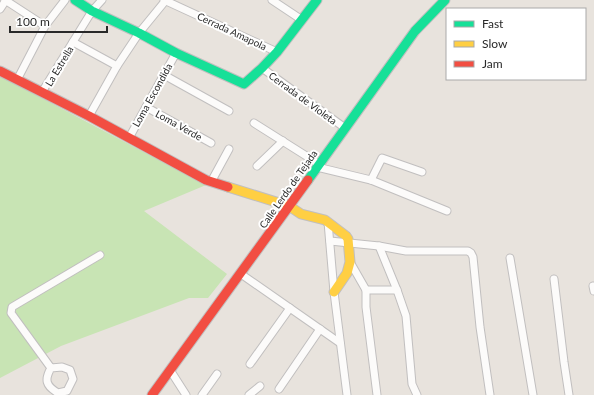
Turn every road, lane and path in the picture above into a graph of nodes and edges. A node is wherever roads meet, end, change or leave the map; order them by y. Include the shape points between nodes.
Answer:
1 (5, 0) edge
2 (64, 0) edge
3 (76, 0) edge
4 (102, 0) edge
5 (166, 0) edge
6 (272, 0) edge
7 (317, 0) edge
8 (445, 0) edge
9 (0, 8) edge
10 (92, 11) junction
11 (302, 20) junction
12 (45, 26) junction
13 (139, 33) junction
14 (73, 42) junction
15 (277, 52) junction
16 (176, 53) junction
17 (117, 66) junction
18 (262, 68) junction
19 (0, 71) edge
20 (164, 75) junction
21 (17, 80) junction
22 (42, 92) junction
23 (146, 107) junction
24 (229, 111) dead end
25 (89, 116) junction
26 (254, 123) dead end
27 (345, 128) junction
28 (129, 138) junction
29 (283, 141) junction
30 (211, 143) dead end
31 (229, 148) dead end
32 (257, 166) dead end
33 (318, 166) junction
34 (422, 172) dead end
35 (371, 180) junction
36 (211, 182) junction
37 (289, 206) junction
38 (447, 211) dead end
39 (328, 222) junction
40 (330, 241) junction
41 (348, 243) junction
42 (378, 246) junction
43 (100, 255) dead end
44 (510, 258) dead end
45 (350, 262) junction
46 (241, 274) junction
47 (554, 279) dead end
48 (366, 290) junction
49 (398, 290) junction
50 (334, 292) junction
51 (290, 308) junction
52 (320, 329) junction
53 (340, 343) junction
54 (250, 364) dead end
55 (51, 368) junction
56 (170, 370) junction
57 (217, 374) dead end
58 (260, 386) dead end
59 (279, 389) dead end
60 (69, 393) edge
61 (57, 394) edge
62 (152, 395) edge
63 (186, 395) edge
64 (202, 395) edge
65 (249, 395) edge
66 (347, 395) edge
67 (377, 395) edge
68 (417, 395) edge
69 (490, 395) edge
70 (534, 395) edge
71 (570, 395) edge

1 - 9 street
1 - 12 street
2 - 12 street
3 - 10 street
4 - 10 street, La Estrella
5 - 13 street
5 - 15 street, Cerrada Amapola
6 - 11 street
7 - 11 street
8 - 27 street, Calle Lerdo de Tejada via 415,31
10 - 13 street
10 - 14 street, La Estrella
11 - 15 street
12 - 21 street
13 - 16 street
13 - 17 street
14 - 17 street
14 - 22 street, La Estrella
15 - 18 street
16 - 18 street via 244,84
16 - 20 street, Loma Escondida
17 - 25 street
18 - 27 street, Cerrada de Violeta
19 - 21 street
20 - 23 street, Loma Escondida
20 - 24 street
21 - 22 street
22 - 25 street
23 - 28 street, Loma Escondida
23 - 30 street, Loma Verde
25 - 28 street
26 - 29 street
27 - 33 street, Calle Lerdo de Tejada
28 - 36 street
29 - 32 street
29 - 33 street
31 - 36 street
33 - 35 street
33 - 37 street, Calle Lerdo de Tejada
34 - 35 street via 382,158
35 - 38 street
36 - 37 street
37 - 39 street via 301,214
37 - 46 street, Calle Lerdo de Tejada
39 - 40 street
39 - 41 street via 346,236
40 - 41 street
40 - 50 street
41 - 42 street
41 - 45 street
42 - 49 street
42 - 69 street via 406,251 471,253
43 - 55 street via 12,307 11,313
44 - 70 street
45 - 48 street
45 - 50 street via 347,273
46 - 51 street
46 - 56 street, Calle Lerdo de Tejada
47 - 71 street
48 - 49 street
48 - 67 street
49 - 68 street via 406,316 412,384
50 - 53 street
51 - 52 street
51 - 54 street
52 - 53 street
52 - 59 street
53 - 66 street
55 - 60 street via 62,367 70,370 73,379
55 - 61 street via 47,381
56 - 62 street, Calle Lerdo de Tejada
56 - 63 street
57 - 64 street
58 - 65 street
60 - 61 street

